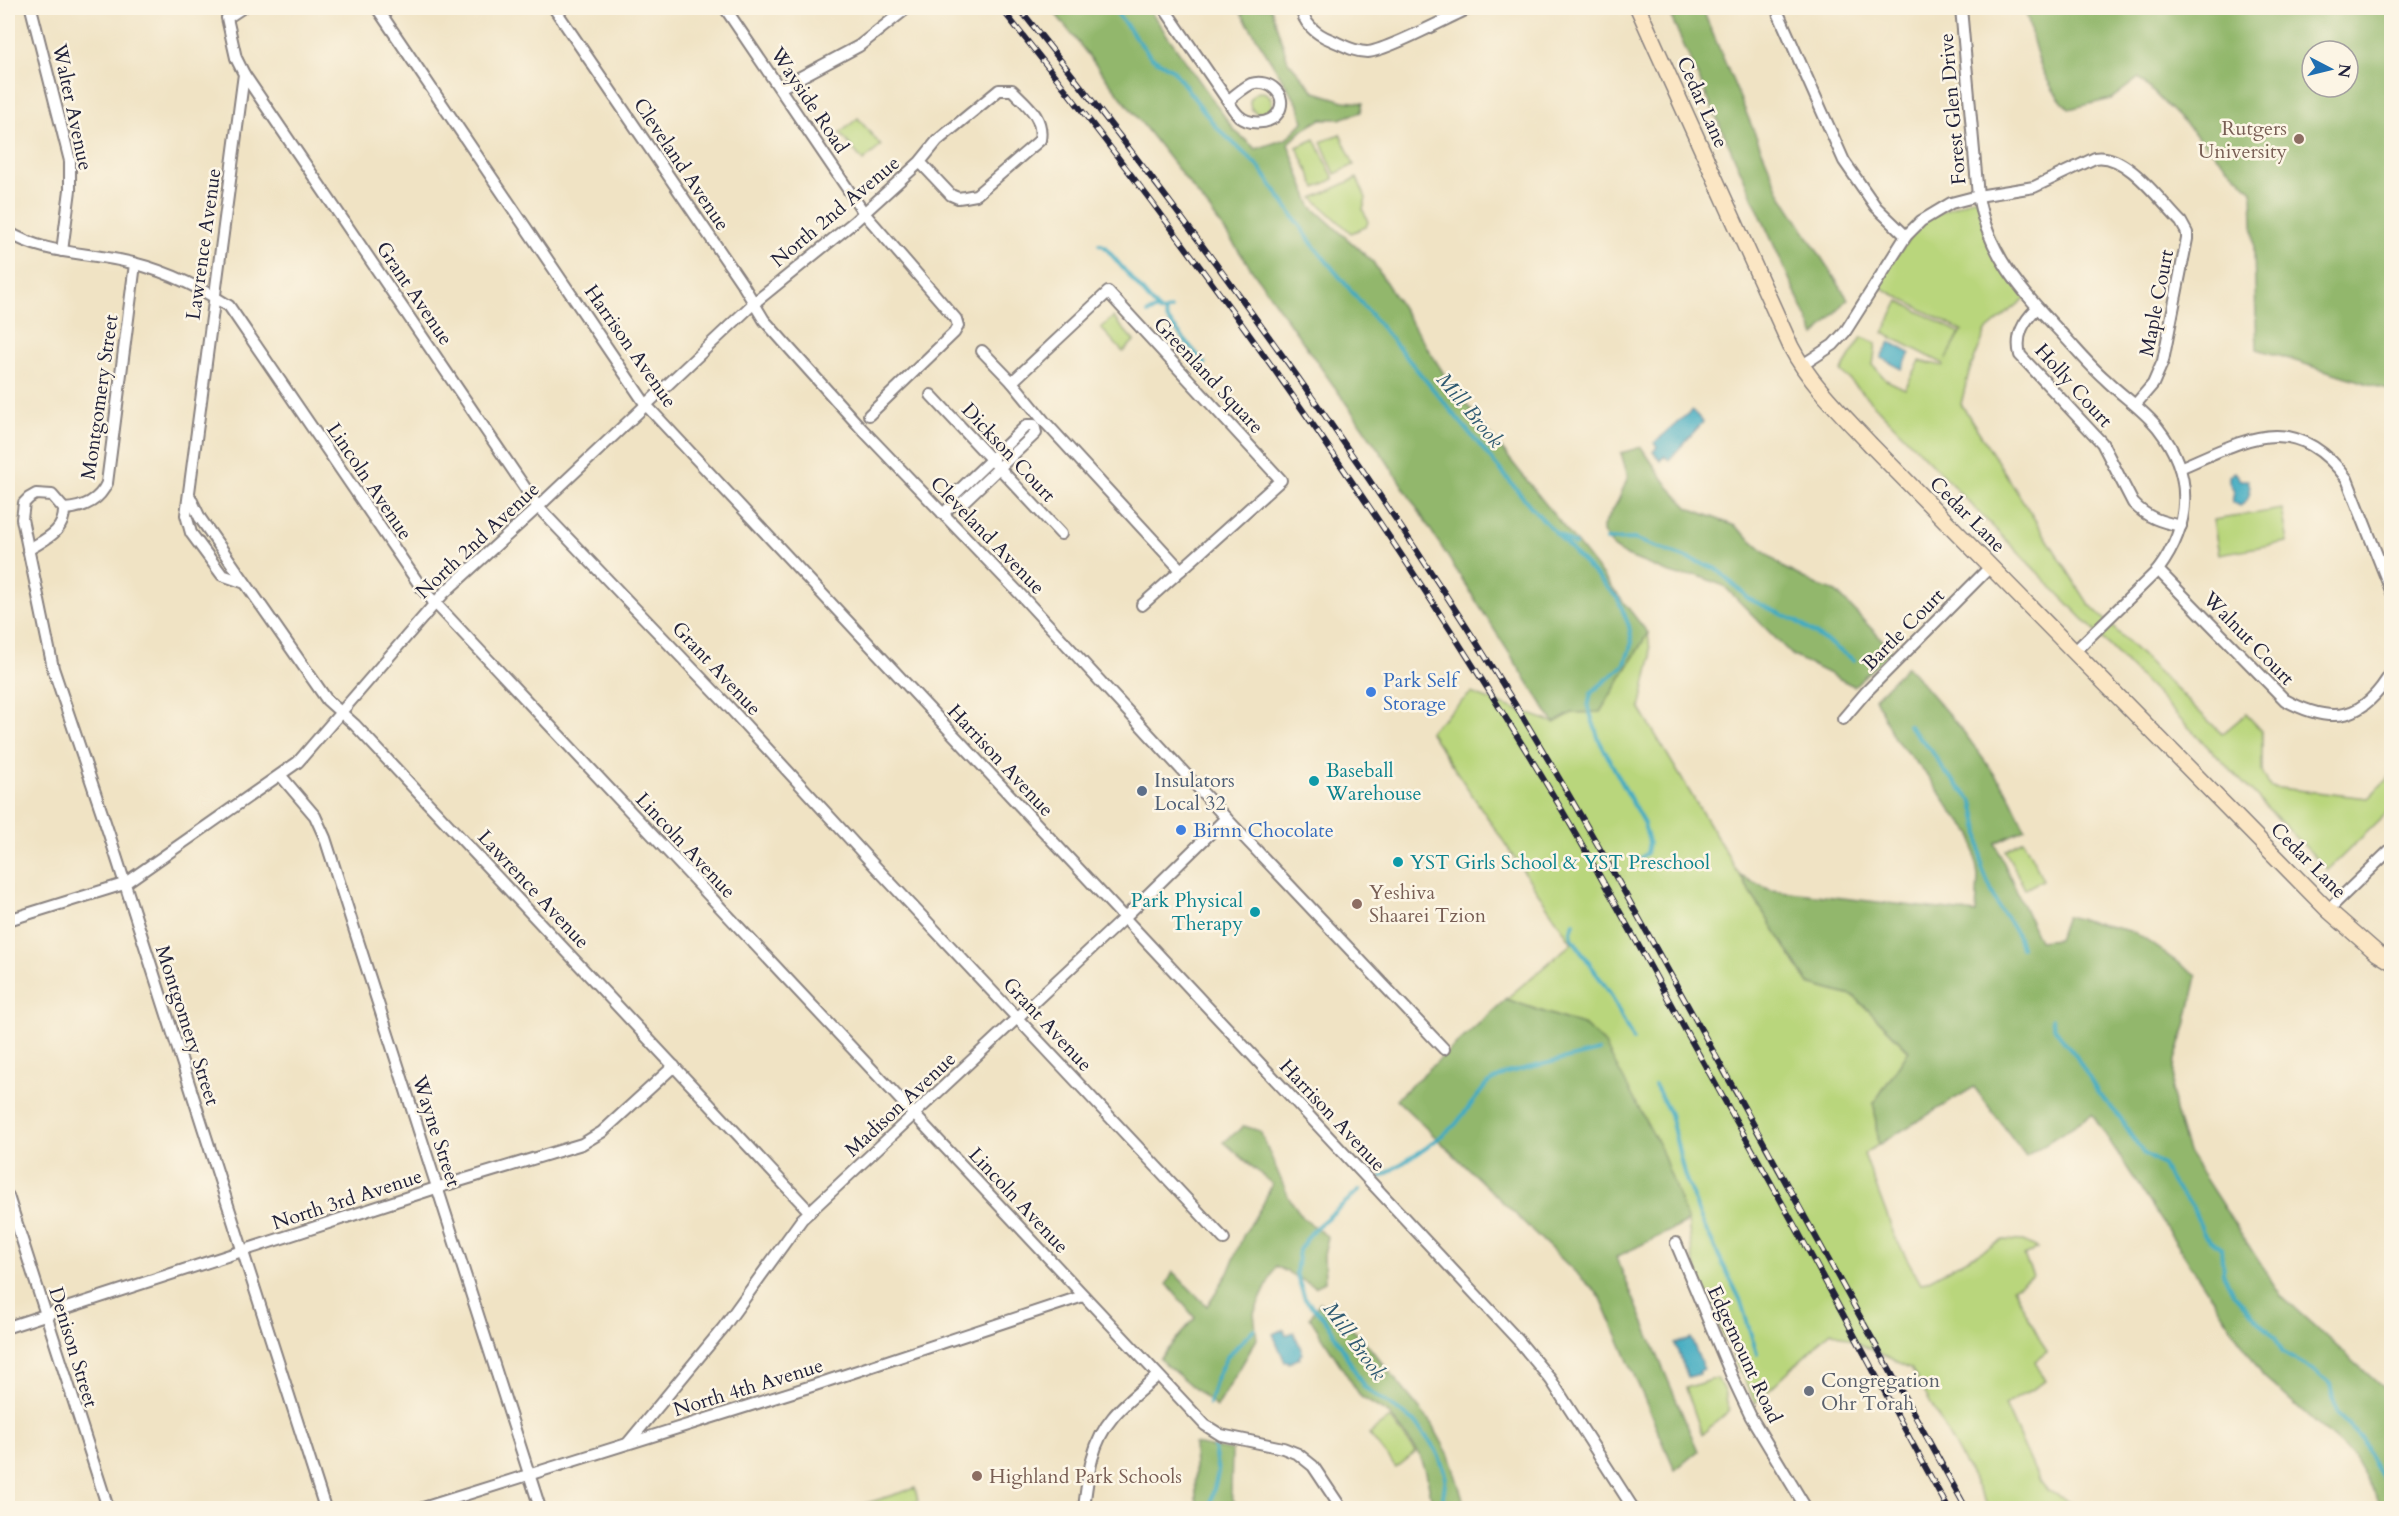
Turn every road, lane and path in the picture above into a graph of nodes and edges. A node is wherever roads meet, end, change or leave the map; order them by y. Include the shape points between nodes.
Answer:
1 (31, 8) edge
2 (242, 8) edge
3 (377, 8) edge
4 (554, 8) edge
5 (725, 8) edge
6 (907, 8) edge
7 (1164, 8) edge
8 (1301, 8) edge
9 (1470, 8) edge
10 (1638, 8) edge
11 (1776, 8) edge
12 (1961, 8) edge
13 (244, 74) junction
14 (780, 88) junction
15 (1228, 101) junction
16 (920, 162) junction
17 (1978, 196) junction
18 (864, 213) junction
19 (8, 232) edge
20 (1906, 236) junction
21 (62, 251) junction
22 (135, 264) junction
23 (214, 296) junction
24 (754, 303) junction
25 (2037, 308) junction
26 (982, 351) dead end
27 (1801, 366) junction
28 (1012, 382) junction
29 (931, 395) dead end
30 (646, 405) junction
31 (2135, 405) junction
32 (869, 415) dead end
33 (1038, 421) junction
34 (990, 459) junction
35 (998, 468) junction
36 (2180, 468) junction
37 (190, 497) junction
38 (538, 507) junction
39 (64, 509) junction
40 (947, 509) junction
41 (2181, 526) junction
42 (1061, 534) dead end
43 (28, 550) junction
44 (1991, 566) junction
45 (1181, 570) junction
46 (2158, 570) junction
47 (245, 583) junction
48 (2391, 593) edge
49 (435, 603) junction
50 (1142, 605) dead end
51 (2074, 652) junction
52 (2391, 670) edge
53 (340, 712) junction
54 (1843, 719) dead end
55 (281, 776) junction
56 (1226, 818) junction
57 (2391, 848) edge
58 (124, 884) junction
59 (2328, 910) junction
60 (1124, 918) junction
61 (8, 920) edge
62 (2391, 962) edge
63 (1018, 1018) junction
64 (1444, 1049) dead end
65 (674, 1066) junction
66 (915, 1114) junction
67 (436, 1188) junction
68 (8, 1196) edge
69 (810, 1212) junction
70 (1224, 1239) dead end
71 (1676, 1243) dead end
72 (242, 1253) junction
73 (1083, 1296) junction
74 (46, 1315) junction
75 (8, 1327) edge
76 (1157, 1376) junction
77 (628, 1443) junction
78 (530, 1474) junction
79 (108, 1509) edge
80 (325, 1509) edge
81 (423, 1509) edge
82 (540, 1509) edge
83 (1084, 1509) edge
84 (1341, 1509) edge
85 (1633, 1509) edge
86 (1806, 1509) edge

1 - 21 street, Walter Avenue via 70,161
2 - 13 street, Lawrence Avenue via 227,18 236,58
3 - 30 street, Harrison Avenue
4 - 24 street, Cleveland Avenue
5 - 14 street, Wayside Road
6 - 14 street via 859,46
7 - 15 street
8 - 9 street via 1311,27 1323,37 1367,52
10 - 27 street, Cedar Lane
11 - 20 street via 1844,161 1876,207
12 - 17 street, Forest Glen Drive
13 - 23 street, Lawrence Avenue
13 - 38 street, Grant Avenue
14 - 18 street, Wayside Road
15 - 15 street via 1261,82 1276,89 1280,105 1271,120 1253,122 1239,116
16 - 16 street, North 2nd Avenue via 951,195 976,195 1040,140 1041,126 1033,111 1012,90 999,90 937,141
16 - 18 street, North 2nd Avenue
17 - 20 street, Forest Glen Drive via 1936,211
17 - 25 street via 1981,216 1996,253
17 - 31 street, Maple Court via 2034,187 2103,156 2126,165 2181,222 2187,239 2163,361 2153,384
18 - 24 street, North 2nd Avenue
18 - 32 street, Wayside Road via 945,304 958,326
19 - 21 street, Lincoln Avenue
20 - 27 street, Forest Glen Drive via 1845,332
21 - 22 street, Lincoln Avenue
22 - 23 street, Lincoln Avenue
22 - 39 street, Montgomery Street via 107,483 96,499
23 - 37 street, Lawrence Avenue
23 - 49 street, Lincoln Avenue via 229,306
24 - 30 street, North 2nd Avenue
24 - 40 street, Cleveland Avenue via 811,373
25 - 31 street via 2104,379
25 - 41 street, Holly Court via 2018,336 2020,355 2102,443 2140,511
26 - 28 street
27 - 44 street, Cedar Lane via 1871,445
28 - 33 street
28 - 45 street, Greenland Square via 1108,292 1281,480
29 - 34 street, Dickson Court
30 - 38 street, North 2nd Avenue
30 - 60 street, Harrison Avenue
31 - 36 street via 2157,427
33 - 34 street via 1027,425
33 - 35 street via 1036,433
33 - 45 street
34 - 35 street, Dickson Court
34 - 40 street via 953,496
35 - 40 street via 960,505
35 - 42 street, Dickson Court
36 - 41 street via 2185,493
36 - 48 street via 2262,435 2278,435 2311,446 2347,479
37 - 47 street, Lawrence Avenue
37 - 47 street, Lawrence Avenue via 186,515 191,533 222,575
38 - 49 street, North 2nd Avenue
38 - 63 street, Grant Avenue
39 - 43 street via 59,529
39 - 43 street, Montgomery Street via 52,495 36,494 24,503 22,519
40 - 56 street, Cleveland Avenue
41 - 46 street via 2173,549
43 - 58 street, Montgomery Street via 59,691
44 - 51 street, Cedar Lane
44 - 54 street, Bartle Court
45 - 50 street, Greenland Square
46 - 51 street
46 - 52 street, Walnut Court via 2285,700 2311,713 2340,716 2354,711 2377,693
47 - 53 street, Lawrence Avenue via 327,700
49 - 53 street, North 2nd Avenue
49 - 66 street, Lincoln Avenue
51 - 59 street, Cedar Lane
53 - 55 street, North 2nd Avenue via 298,762
53 - 65 street, Lawrence Avenue
55 - 58 street, North 2nd Avenue
55 - 67 street, Wayne Street via 321,827
56 - 60 street, Madison Avenue
56 - 64 street, Cleveland Avenue
57 - 59 street
58 - 61 street, North 2nd Avenue
58 - 72 street, Montgomery Street
59 - 62 street, Cedar Lane
60 - 63 street, Madison Avenue
60 - 85 street, Harrison Avenue via 1518,1340 1551,1380
63 - 66 street, Madison Avenue
63 - 70 street, Grant Avenue
65 - 67 street, North 3rd Avenue via 602,1132 582,1144
65 - 69 street, Lawrence Avenue
66 - 69 street, Madison Avenue
66 - 73 street, Lincoln Avenue
67 - 72 street, North 3rd Avenue
67 - 78 street, Wayne Street
68 - 74 street, Denison Street
69 - 77 street, Madison Avenue via 723,1328
71 - 86 street, Edgemount Road via 1732,1379
72 - 74 street, North 3rd Avenue
72 - 80 street, Montgomery Street
73 - 76 street, Lincoln Avenue
73 - 77 street, North 4th Avenue
74 - 75 street, North 3rd Avenue
74 - 79 street, Denison Street
76 - 83 street via 1104,1428 1091,1460
76 - 84 street, Lincoln Avenue via 1205,1425 1221,1435 1298,1454 1313,1466
77 - 78 street, North 4th Avenue
78 - 81 street, North 4th Avenue
78 - 82 street, Wayne Street

